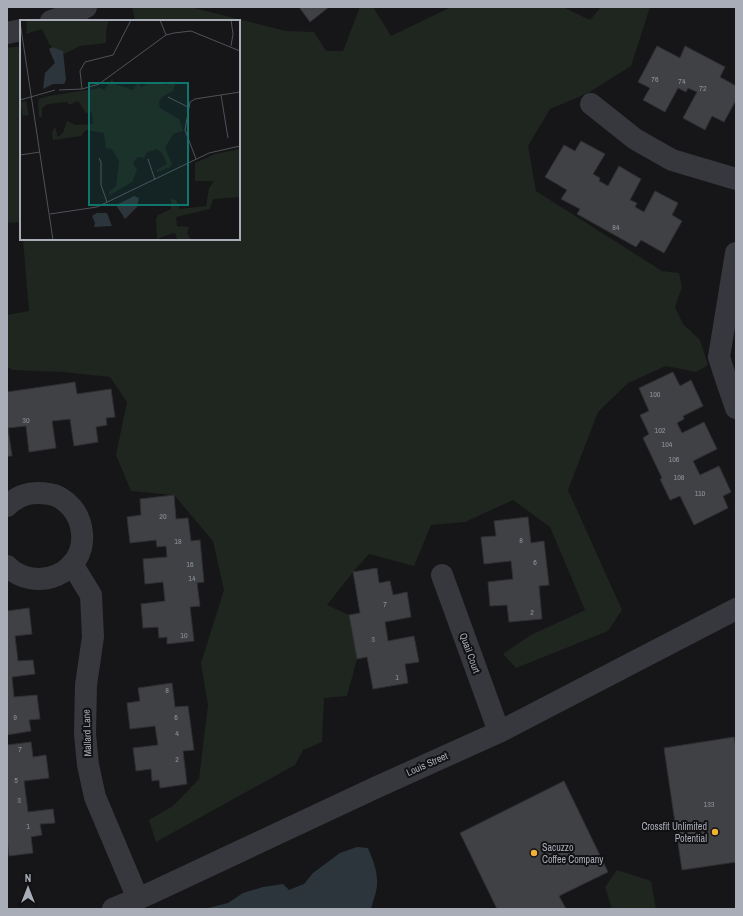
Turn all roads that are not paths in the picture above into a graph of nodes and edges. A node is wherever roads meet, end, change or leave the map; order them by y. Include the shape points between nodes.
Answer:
1 (86, 7) edge
2 (54, 20) edge
3 (20, 30) edge
4 (7, 33) edge
5 (591, 104) dead end
6 (736, 179) edge
7 (736, 253) edge
8 (736, 408) edge
9 (7, 506) edge
10 (72, 564) junction
11 (7, 566) edge
12 (442, 574) dead end
13 (736, 609) edge
14 (499, 732) junction
15 (138, 899) junction
16 (113, 909) edge

1 - 2 street
3 - 4 street
5 - 6 street via 635,139 672,160
7 - 8 street via 719,357
9 - 10 street via 25,494 40,492 54,494 66,502 76,512 82,525 80,552
10 - 11 street via 62,573 35,580 20,576
10 - 15 street, Mallard Lane via 91,595 93,637 86,685 85,734 90,772 95,797
12 - 14 street, Quail Court
13 - 14 street, Louis Street
14 - 15 street, Louis Street
15 - 16 street, Louis Street

